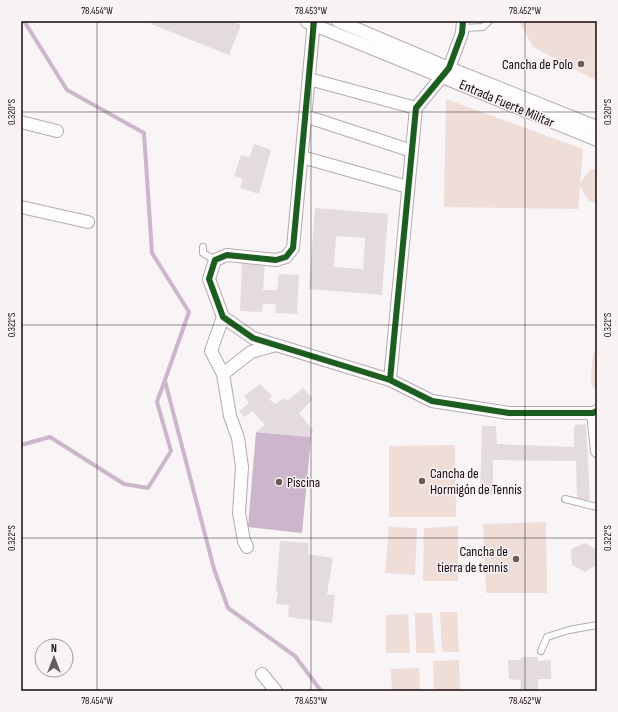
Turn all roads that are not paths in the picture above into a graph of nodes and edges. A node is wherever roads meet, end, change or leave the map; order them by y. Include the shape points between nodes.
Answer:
1 (338, 21) edge
2 (489, 21) edge
3 (311, 22) edge
4 (463, 24) edge
5 (445, 72) junction
6 (309, 79) junction
7 (416, 108) junction
8 (305, 116) junction
9 (21, 122) edge
10 (597, 127) edge
11 (57, 132) dead end
12 (597, 140) edge
13 (412, 151) junction
14 (302, 157) junction
15 (408, 187) junction
16 (21, 207) edge
17 (88, 222) dead end
18 (203, 247) dead end
19 (215, 260) junction
20 (223, 317) junction
21 (276, 345) junction
22 (223, 374) junction
23 (390, 380) junction
24 (595, 412) edge
25 (597, 451) edge
26 (565, 499) dead end
27 (597, 507) edge
28 (247, 547) dead end
29 (597, 625) edge
30 (541, 651) dead end
31 (262, 674) dead end
32 (276, 691) edge

1 - 5 street, Entrada Fuerte Militar
2 - 4 lane via 483,28
3 - 5 street, Entrada Fuerte Militar
3 - 6 street
4 - 5 street via 462,33
5 - 7 street
5 - 10 street, Entrada Fuerte Militar
5 - 12 street, Entrada Fuerte Militar
6 - 7 street
6 - 8 street
7 - 13 street
8 - 13 street
8 - 14 street
9 - 11 street
13 - 15 street
14 - 15 street
14 - 19 street via 293,248 286,257 276,260 228,255
15 - 23 street
16 - 17 street
18 - 19 lane via 203,253
19 - 20 street via 209,278
20 - 21 street via 252,338
20 - 22 street via 211,351
21 - 22 street via 251,352
21 - 23 street
22 - 28 street via 230,416 238,438 242,467 239,513
23 - 24 street via 432,401 509,413
24 - 25 street
26 - 27 lane
29 - 30 lane via 547,637
31 - 32 street

